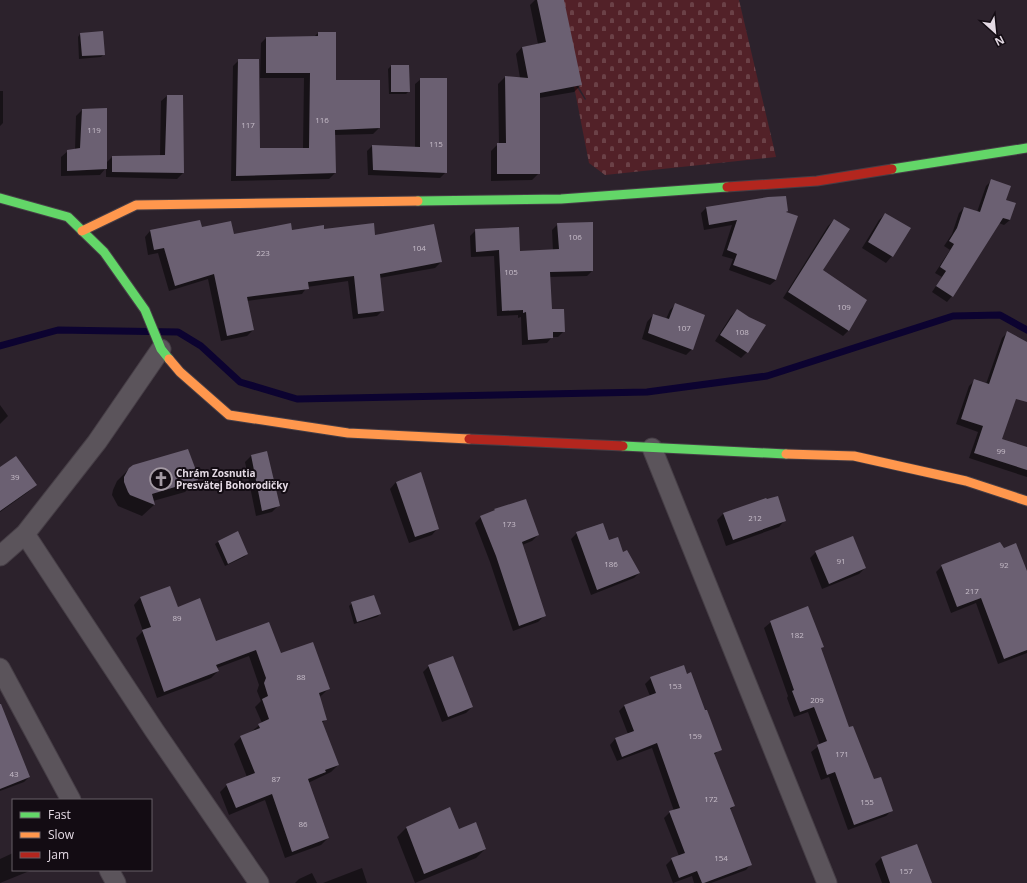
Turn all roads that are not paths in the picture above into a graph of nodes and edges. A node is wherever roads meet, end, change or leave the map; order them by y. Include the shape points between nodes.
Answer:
1 (1027, 148) edge
2 (0, 198) edge
3 (82, 231) junction
4 (161, 349) junction
5 (652, 448) junction
6 (1027, 501) edge
7 (25, 534) junction
8 (0, 556) edge
9 (0, 668) edge
10 (70, 799) edge
11 (110, 871) edge
12 (116, 883) edge
13 (259, 883) edge
14 (827, 883) edge

1 - 3 street via 817,181 561,199 136,205
2 - 3 street via 68,217
3 - 4 street via 104,252 145,310
4 - 5 street via 180,372 230,415 348,433
4 - 7 street via 96,442
5 - 6 street via 854,456 966,481
5 - 14 street
7 - 8 street
7 - 13 street via 154,730
9 - 10 street
11 - 12 street

